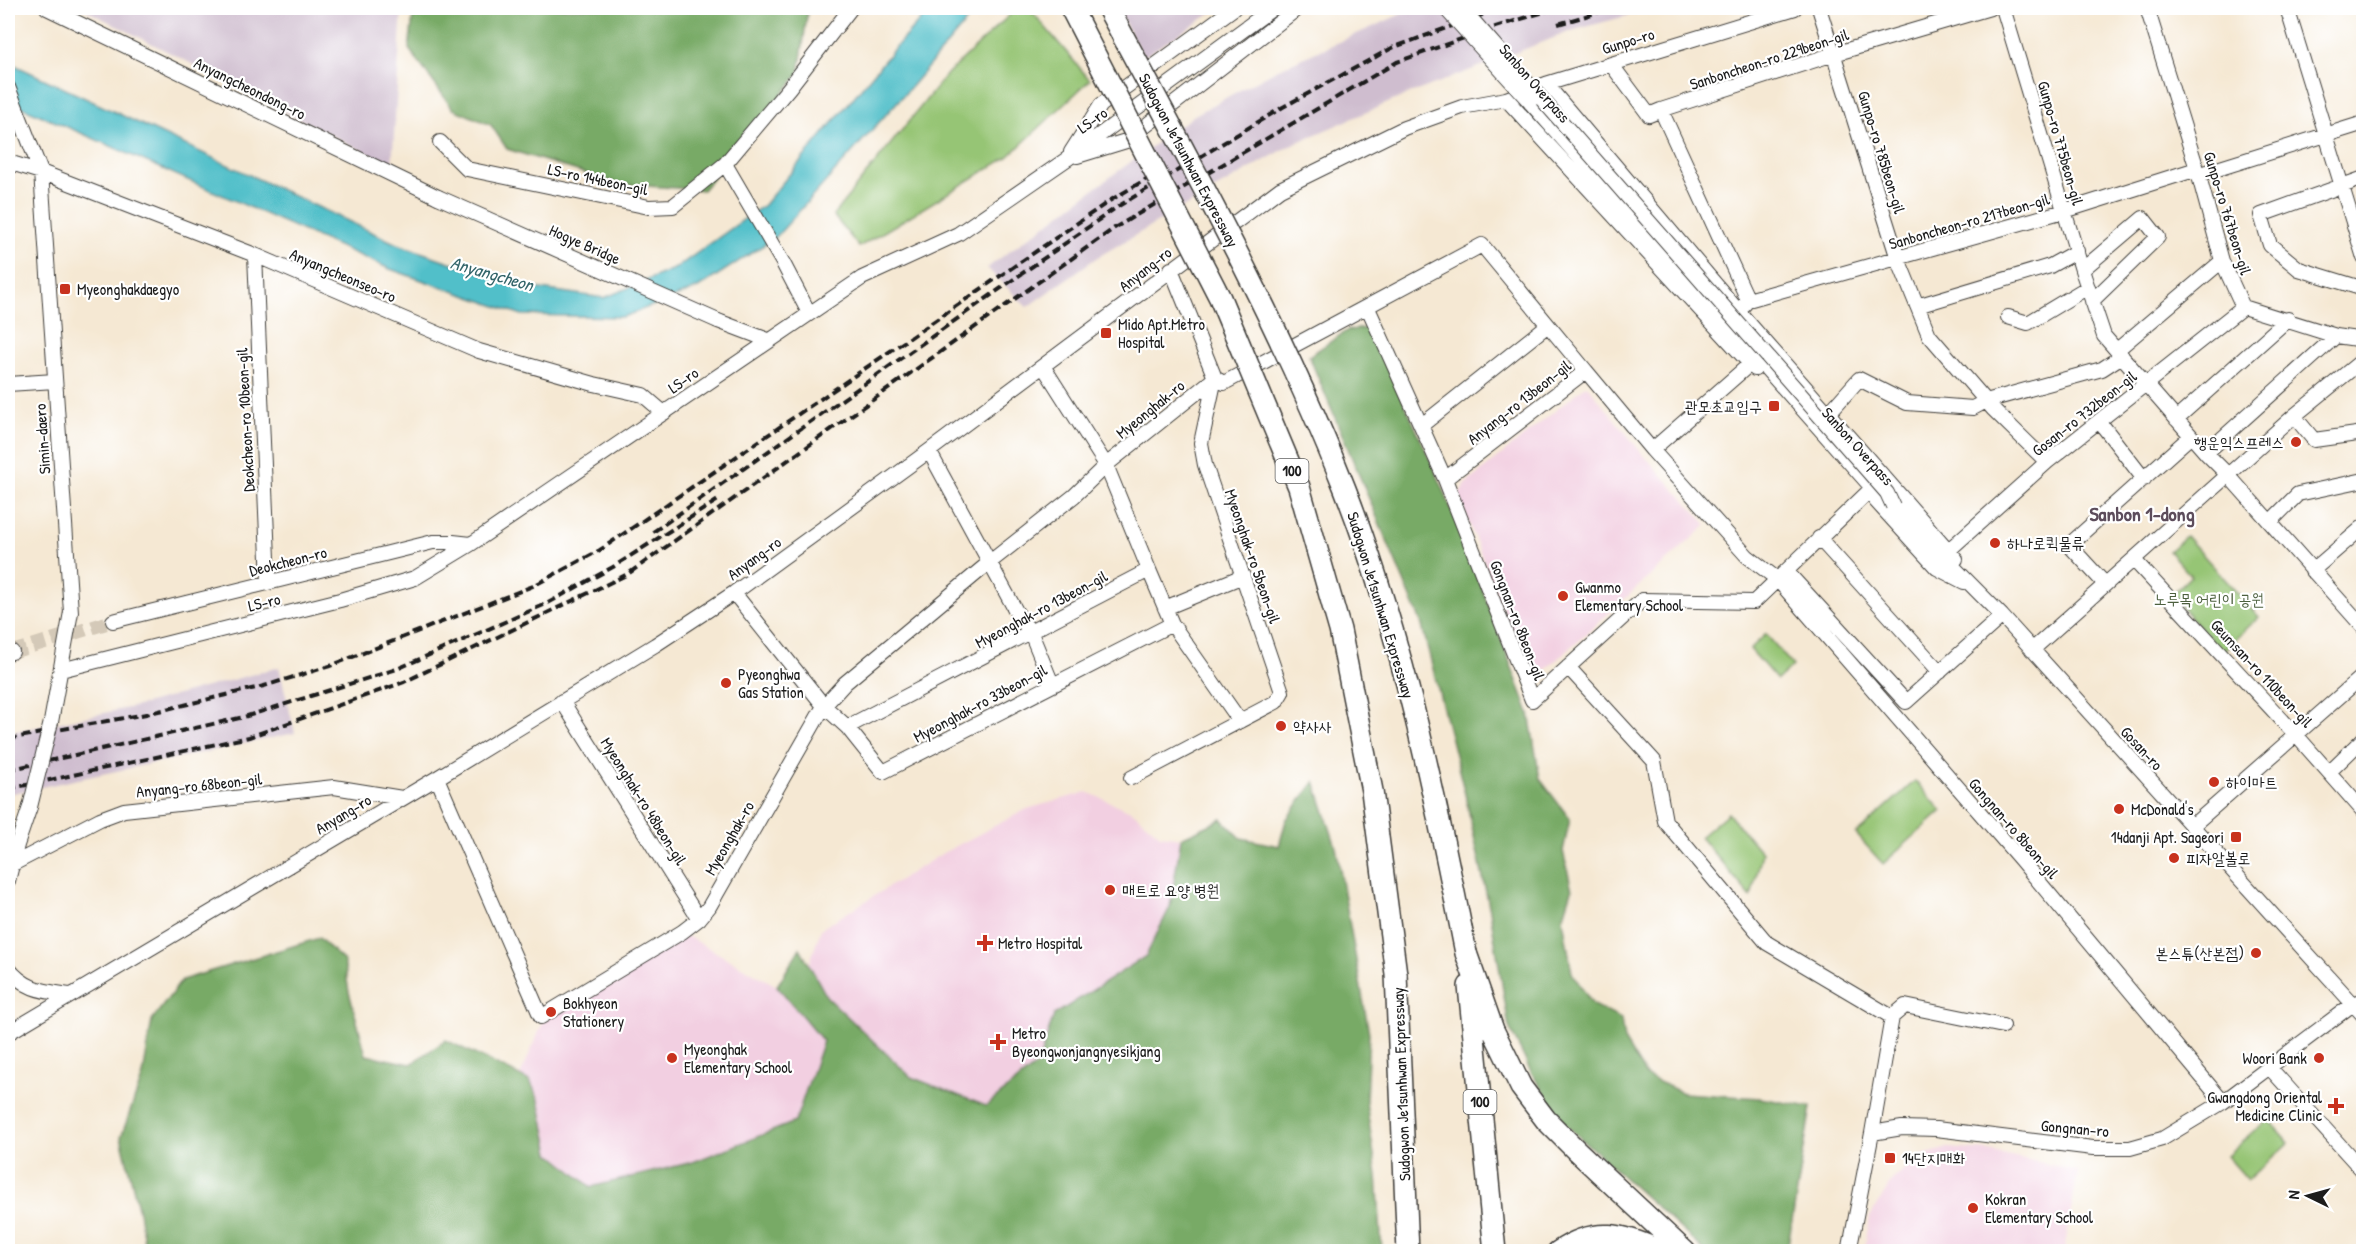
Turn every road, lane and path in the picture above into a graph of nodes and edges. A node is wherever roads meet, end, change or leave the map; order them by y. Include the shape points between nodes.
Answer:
1 (47, 8) edge
2 (851, 8) edge
3 (1071, 8) edge
4 (1108, 8) edge
5 (1234, 8) edge
6 (1273, 8) edge
7 (1298, 8) edge
8 (1445, 8) edge
9 (1462, 8) edge
10 (1795, 8) edge
11 (1819, 8) edge
12 (1990, 8) edge
13 (2003, 8) edge
14 (2147, 8) edge
15 (2287, 8) edge
16 (1834, 54) junction
17 (1611, 64) junction
18 (1546, 84) junction
19 (8, 87) edge
20 (1506, 99) junction
21 (1661, 110) junction
22 (2364, 123) edge
23 (2326, 135) junction
24 (440, 142) dead end
25 (1067, 159) junction
26 (8, 162) edge
27 (728, 169) junction
28 (41, 172) junction
29 (2198, 172) junction
30 (2364, 178) edge
31 (2341, 185) junction
32 (438, 197) joint
33 (2064, 211) junction
34 (2361, 238) edge
35 (2077, 251) junction
36 (255, 255) junction
37 (2364, 258) edge
38 (1898, 259) junction
39 (2222, 261) junction
40 (1171, 269) junction
41 (2082, 270) junction
42 (2364, 289) edge
43 (2090, 294) junction
44 (1748, 300) junction
45 (1917, 306) junction
46 (2243, 307) junction
47 (1368, 308) junction
48 (1739, 312) junction
49 (809, 313) junction
50 (2008, 317) dead end
51 (2288, 319) junction
52 (1548, 325) junction
53 (2336, 336) junction
54 (768, 340) junction
55 (2364, 340) edge
56 (2119, 353) junction
57 (2364, 359) edge
58 (1749, 364) junction
59 (1043, 366) junction
60 (1586, 371) junction
61 (1215, 378) junction
62 (55, 381) junction
63 (8, 384) edge
64 (2146, 384) junction
65 (1986, 401) junction
66 (664, 413) junction
67 (1828, 414) junction
68 (2294, 416) junction
69 (2176, 419) junction
70 (2099, 421) junction
71 (1422, 425) junction
72 (2364, 433) edge
73 (2191, 436) junction
74 (1652, 450) junction
75 (929, 451) junction
76 (2206, 453) junction
77 (2047, 462) junction
78 (1106, 465) junction
79 (2228, 475) junction
80 (1445, 479) junction
81 (2144, 479) junction
82 (2364, 480) edge
83 (1868, 492) junction
84 (1893, 506) junction
85 (2270, 522) junction
86 (2364, 526) edge
87 (1819, 537) junction
88 (471, 544) junction
89 (1950, 549) junction
90 (2134, 560) junction
91 (990, 562) junction
92 (1149, 570) junction
93 (2312, 571) junction
94 (1782, 575) junction
95 (1243, 576) junction
96 (269, 582) junction
97 (2105, 584) junction
98 (1975, 588) junction
99 (734, 593) junction
100 (1164, 608) junction
101 (2002, 616) junction
102 (113, 621) tunnel mouth
103 (1173, 624) junction
104 (2364, 628) edge
105 (1031, 633) junction
106 (2032, 650) junction
107 (1568, 667) junction
108 (61, 670) junction
109 (1940, 672) junction
110 (2362, 680) edge
111 (1052, 684) junction
112 (562, 701) junction
113 (824, 706) junction
114 (1240, 722) junction
115 (847, 727) junction
116 (2296, 735) junction
117 (2364, 738) edge
118 (2329, 772) junction
119 (437, 778) junction
120 (1131, 778) dead end
121 (402, 798) junction
122 (2364, 812) edge
123 (2192, 826) junction
124 (12, 845) edge
125 (11, 865) junction
126 (8, 881) edge
127 (699, 919) junction
128 (1466, 953) junction
129 (8, 968) edge
130 (71, 995) junction
131 (2358, 1002) edge
132 (2364, 1016) edge
133 (1892, 1017) junction
134 (2003, 1026) dead end
135 (8, 1033) edge
136 (2269, 1067) junction
137 (2223, 1102) junction
138 (1872, 1133) junction
139 (2364, 1172) edge
140 (1408, 1251) edge
141 (1495, 1251) edge
142 (1558, 1251) edge
143 (1662, 1251) edge
144 (1685, 1251) edge
145 (1849, 1251) edge

1 - 32 street, Anyangcheondong-ro
2 - 27 street, LS-ro 144beon-gil
3 - 140 highway, Sudogwon Je1sunhwan Expressway / 100, bridge via 1220,298 1299,488 1340,630 1372,791 1396,974
4 - 128 highway, Sudogwon Je1sunhwan Expressway / 100, bridge via 1295,368 1346,491 1383,599 1427,762
5 - 25 street via 1101,105
6 - 25 street, LS-ro
7 - 25 street via 1126,141
8 - 84 street, Sanbon Overpass, bridge via 1882,499
9 - 84 street, bridge via 1887,493
10 - 17 street, Gunpo-ro
11 - 16 street, Gunpo-ro 785beon-gil
12 - 16 street, Sanboncheon-ro 229beon-gil
13 - 33 street, Gunpo-ro 775beon-gil
14 - 29 street, Gunpo-ro 767beon-gil
15 - 23 street
16 - 21 street, Sanboncheon-ro 229beon-gil
16 - 38 street, Gunpo-ro 785beon-gil
17 - 18 street, Gunpo-ro
17 - 21 street via 1648,115
18 - 20 street, Gunpo-ro
18 - 48 street
19 - 28 street, Simin-daero
20 - 40 street, Anyang-ro via 1462,106 1404,128 1280,189
20 - 58 street
21 - 44 street
22 - 23 street, Sanboncheon-ro 217beon-gil
23 - 29 street, Sanboncheon-ro 217beon-gil
23 - 31 street
24 - 27 street, LS-ro 144beon-gil via 467,169 649,207 673,206
25 - 49 street, LS-ro via 958,234 861,278
26 - 28 street, Anyangcheonseo-ro
27 - 49 street
28 - 36 street, Anyangcheonseo-ro
28 - 62 street, Simin-daero
29 - 33 street, Sanboncheon-ro 217beon-gil
29 - 39 street, Gunpo-ro 767beon-gil
30 - 31 street
31 - 34 street
31 - 42 street via 2261,215 2270,245 2299,269
32 - 54 street, Hogye Bridge, bridge
33 - 35 street, Gunpo-ro 775beon-gil
33 - 38 street, Sanboncheon-ro 217beon-gil
34 - 37 street
35 - 41 street, Gunpo-ro 775beon-gil
35 - 45 street via 2050,266
36 - 66 street, Anyangcheonseo-ro via 479,351 643,395
36 - 96 street, Deokcheon-ro 10beon-gil
38 - 44 street, Sanboncheon-ro 217beon-gil
38 - 45 street, Gunpo-ro 785beon-gil
39 - 46 street, Gunpo-ro 767beon-gil
39 - 56 street
40 - 59 street, Anyang-ro
40 - 61 street
41 - 43 street, Gunpo-ro 775beon-gil
41 - 43 street via 2143,218 2158,237
43 - 50 street via 2028,323
43 - 56 street, Gunpo-ro 775beon-gil via 2104,336
44 - 48 street
45 - 65 street, Gunpo-ro 785beon-gil via 1929,335
46 - 51 street
46 - 64 street, Gosan-ro 732beon-gil
47 - 52 street, Anyang-ro 13beon-gil via 1482,245
47 - 61 street, Anyang-ro 13beon-gil via 1224,383
47 - 71 street
48 - 67 street
49 - 54 street, LS-ro
51 - 53 street
51 - 69 street
52 - 60 street, Anyang-ro 13beon-gil
52 - 71 street
53 - 55 street
53 - 76 street
54 - 66 street, LS-ro
56 - 64 street, Gunpo-ro 775beon-gil
56 - 65 street via 2102,369
57 - 68 street
58 - 74 street
58 - 83 street
59 - 75 street, Anyang-ro
59 - 78 street
60 - 74 street, Gongnan-ro 8beon-gil
60 - 80 street, Anyang-ro 13beon-gil
61 - 78 street, Myeonghak-ro
61 - 95 street, Myeonghak-ro 5beon-gil via 1201,443
62 - 63 street
62 - 108 street, Simin-daero via 71,612
64 - 69 street, Gunpo-ro 775beon-gil
64 - 70 street, Gosan-ro 732beon-gil
65 - 67 street via 1973,408 1907,403 1859,380
65 - 77 street, Gunpo-ro 785beon-gil
66 - 88 street, LS-ro
67 - 89 street
68 - 72 street via 2314,440
68 - 79 street
69 - 73 street, Gunpo-ro 775beon-gil
70 - 77 street, Gosan-ro 732beon-gil
70 - 81 street
71 - 80 street
73 - 76 street, Gunpo-ro 775beon-gil
73 - 81 street
74 - 94 street, Gongnan-ro 8beon-gil via 1747,556
75 - 91 street
75 - 99 street, Anyang-ro
76 - 79 street, Gunpo-ro 775beon-gil
77 - 89 street, Gosan-ro 732beon-gil
78 - 91 street, Myeonghak-ro via 1074,496
78 - 92 street
79 - 85 street, Gunpo-ro 775beon-gil
79 - 90 street
80 - 107 street, Gongnan-ro 8beon-gil via 1532,700
81 - 97 street via 2069,545
82 - 85 street via 2298,494
83 - 87 street
83 - 98 street via 1937,568
84 - 98 street, Gosan-ro
85 - 93 street, Gunpo-ro 775beon-gil
86 - 93 street
87 - 94 street
87 - 109 street
88 - 96 street, Deokcheon-ro via 433,543
88 - 108 street, LS-ro via 415,578
89 - 98 street
90 - 97 street
90 - 116 street, Geumsan-ro 110beon-gil
91 - 105 street
91 - 113 street, Myeonghak-ro via 845,683
92 - 100 street
92 - 105 street, Myeonghak-ro 13beon-gil
93 - 104 street, Gunpo-ro 775beon-gil
94 - 107 street, Gongnan-ro 8beon-gil via 1754,602 1642,600
94 - 109 street via 1906,702
94 - 137 street, Gongnan-ro 8beon-gil
95 - 100 street
95 - 114 street, Myeonghak-ro 5beon-gil via 1282,692 1276,702
96 - 102 street, Deokcheon-ro
97 - 106 street
98 - 101 street, Gosan-ro
99 - 112 street, Anyang-ro
99 - 113 street, Myeonghak-ro 33beon-gil
100 - 103 street
101 - 106 street, Gosan-ro
101 - 109 street
103 - 111 street, Myeonghak-ro 33beon-gil
103 - 114 street
105 - 111 street
105 - 115 street, Myeonghak-ro 13beon-gil
106 - 123 street, Gosan-ro
107 - 133 street via 1654,761 1665,821 1767,943
108 - 124 street, Simin-daero, bridge via 30,807
110 - 116 street
111 - 115 street, Myeonghak-ro 33beon-gil via 883,772
112 - 119 street, Anyang-ro
112 - 127 street, Myeonghak-ro 48beon-gil
113 - 115 street, Myeonghak-ro 33beon-gil
113 - 127 street, Myeonghak-ro
114 - 120 street, Myeonghak-ro 5beon-gil
116 - 118 street, Geumsan-ro 110beon-gil
116 - 123 street
117 - 118 street
118 - 122 street, Geumsan-ro 110beon-gil
119 - 121 street, Anyang-ro
119 - 127 street, Myeonghak-ro via 541,1017
121 - 125 street, Anyang-ro 68beon-gil via 334,787 124,810
121 - 130 street, Anyang-ro
123 - 131 street, Gosan-ro
124 - 125 street
125 - 126 street
128 - 141 highway, Sudogwon Je1sunhwan Expressway / 100
128 - 144 highway via 1493,1030 1521,1087 1577,1151
129 - 130 street via 21,983 32,988
130 - 135 street, Anyang-ro
131 - 132 street, Gosan-ro
131 - 136 street, Gongnan-ro
133 - 134 street via 1905,1006
133 - 138 street
136 - 137 street, Gongnan-ro
136 - 139 street
137 - 138 street, Gongnan-ro via 2162,1139 2130,1148 2094,1148 1936,1129 1902,1128
138 - 145 street
142 - 143 highway via 1596,1234 1620,1236

